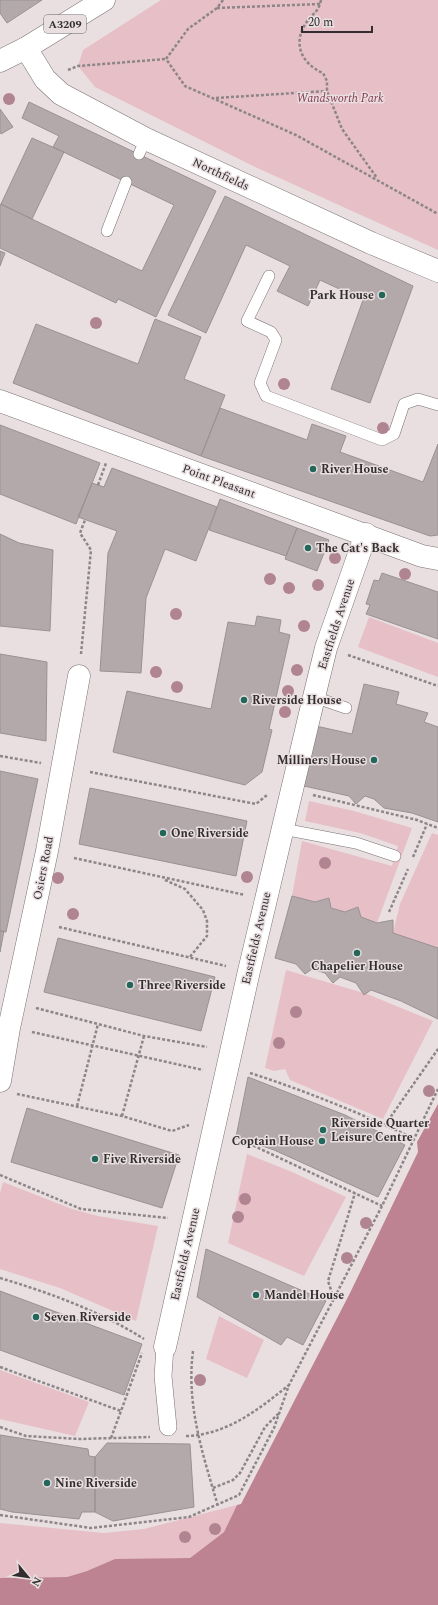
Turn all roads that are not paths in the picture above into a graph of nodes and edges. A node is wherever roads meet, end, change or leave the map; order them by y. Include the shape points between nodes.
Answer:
1 (104, 0) edge
2 (26, 48) junction
3 (0, 61) edge
4 (126, 182) dead end
5 (107, 231) dead end
6 (438, 271) edge
7 (269, 276) dead end
8 (0, 401) edge
9 (438, 405) edge
10 (366, 534) junction
11 (438, 559) edge
12 (79, 676) road end
13 (314, 697) junction
14 (346, 708) dead end
15 (282, 829) junction
16 (395, 856) dead end
17 (2, 1055) edge
18 (0, 1081) edge
19 (152, 1345) joint
20 (169, 1431) road end

1 - 2 street, A3209
2 - 3 street, A3209
2 - 6 street, Northfields via 45,79 61,94 143,147
4 - 5 lane
7 - 9 lane via 247,321 271,332 276,340 260,383 266,396 382,440 394,434 404,404 418,399
8 - 10 street, Point Pleasant
10 - 11 street, Point Pleasant via 422,556
10 - 13 street, Eastfields Avenue via 326,648
12 - 17 street, Osiers Road via 45,859
13 - 14 lane
13 - 15 street, Eastfields Avenue
15 - 16 lane via 356,843
15 - 19 street, Eastfields Avenue via 225,1075
17 - 18 street, Osiers Road
19 - 20 street via 163,1376

